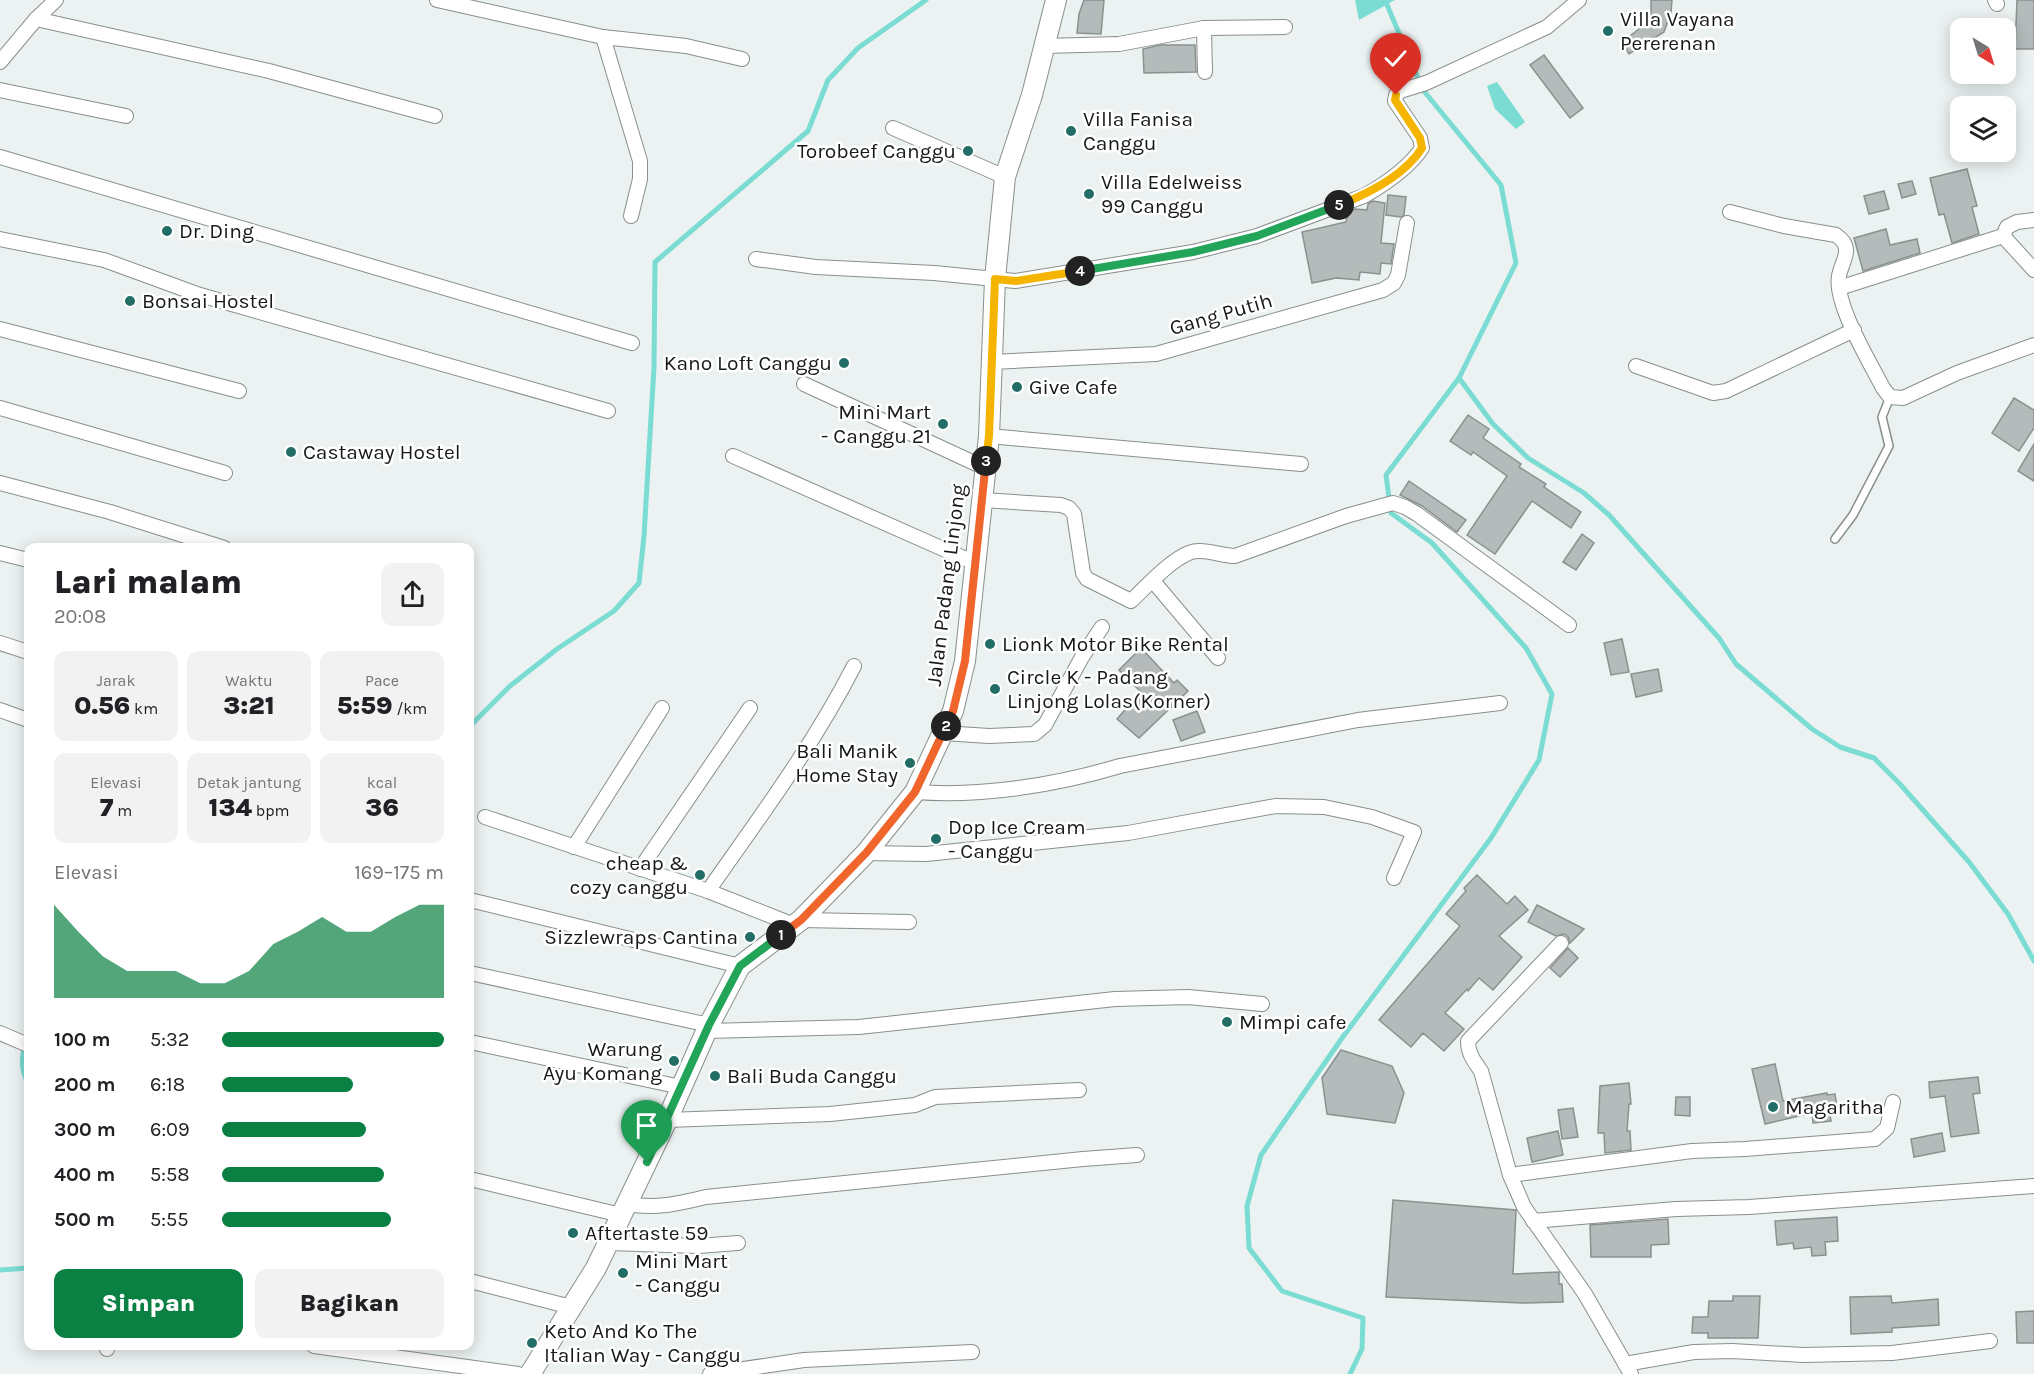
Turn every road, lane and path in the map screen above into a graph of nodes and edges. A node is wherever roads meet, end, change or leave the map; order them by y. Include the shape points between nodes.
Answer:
1 (56, 0) edge
2 (437, 0) edge
3 (1056, 0) edge
4 (1580, 0) edge
5 (36, 19) junction
6 (1285, 27) dead end
7 (1203, 28) junction
8 (603, 38) junction
9 (1044, 46) junction
10 (742, 59) dead end
11 (0, 62) edge
12 (1205, 72) dead end
13 (0, 90) edge
14 (126, 116) dead end
15 (435, 116) dead end
16 (892, 128) dead end
17 (0, 157) edge
18 (1005, 177) junction
19 (1730, 212) dead end
20 (631, 216) dead end
21 (2034, 220) edge
22 (1407, 223) dead end
23 (2003, 236) junction
24 (0, 240) edge
25 (756, 259) dead end
26 (2034, 270) edge
27 (995, 279) junction
28 (1839, 288) junction
29 (0, 330) edge
30 (1854, 330) junction
31 (632, 343) dead end
32 (2034, 345) edge
33 (992, 362) junction
34 (1636, 366) dead end
35 (804, 384) dead end
36 (239, 392) dead end
37 (1890, 397) junction
38 (0, 408) edge
39 (608, 411) dead end
40 (989, 436) junction
41 (733, 456) dead end
42 (1301, 464) dead end
43 (985, 468) junction
44 (225, 473) dead end
45 (0, 483) edge
46 (982, 500) junction
47 (1835, 539) dead end
48 (208, 543) edge
49 (0, 553) edge
50 (24, 559) edge
51 (975, 563) junction
52 (1153, 581) junction
53 (1569, 625) dead end
54 (1101, 627) dead end
55 (0, 643) edge
56 (24, 651) edge
57 (1218, 658) dead end
58 (854, 666) dead end
59 (1500, 703) dead end
60 (662, 708) dead end
61 (750, 708) dead end
62 (0, 710) edge
63 (24, 719) edge
64 (943, 733) junction
65 (915, 792) junction
66 (485, 818) dead end
67 (574, 847) junction
68 (866, 853) junction
69 (640, 869) junction
70 (1394, 878) dead end
71 (708, 891) junction
72 (474, 901) edge
73 (909, 922) dead end
74 (797, 923) junction
75 (1561, 943) dead end
76 (740, 966) junction
77 (474, 973) edge
78 (1262, 1004) dead end
79 (709, 1028) junction
80 (0, 1034) edge
81 (24, 1042) edge
82 (474, 1043) edge
83 (681, 1087) junction
84 (1079, 1090) dead end
85 (1893, 1102) dead end
86 (667, 1120) junction
87 (1137, 1155) dead end
88 (1510, 1175) junction
89 (474, 1180) edge
90 (2034, 1186) edge
91 (624, 1210) junction
92 (1533, 1221) junction
93 (609, 1243) junction
94 (738, 1243) dead end
95 (474, 1282) edge
96 (571, 1307) junction
97 (1990, 1341) dead end
98 (343, 1350) edge
99 (972, 1352) dead end
100 (1628, 1369) edge
101 (518, 1374) edge
102 (530, 1374) edge
103 (710, 1374) edge

1 - 5 street
2 - 8 street
3 - 9 street, Jalan Padang Linjong
4 - 27 street via 1547,27 1426,83 1400,91 1395,100 1420,138 1422,148 1414,159 1364,195 1257,236 1193,252 1016,281
5 - 11 street
5 - 15 street via 269,71
6 - 7 street
7 - 9 street via 1119,44
7 - 12 street
8 - 10 street via 686,46
8 - 20 street via 640,161
9 - 18 street, Jalan Padang Linjong
13 - 14 street
16 - 18 street
17 - 31 street
18 - 27 street, Jalan Padang Linjong
19 - 28 street via 1836,235 1843,240 1846,257
21 - 23 street via 2007,226
22 - 33 street, Gang Putih via 1398,275 1383,290 1156,354
23 - 26 street
23 - 28 street
24 - 39 street via 104,260 200,295
25 - 27 street
27 - 33 street, Jalan Padang Linjong
28 - 30 street via 1839,298
29 - 36 street
30 - 34 street via 1726,391 1713,393
30 - 37 street
32 - 37 street via 1903,398
33 - 40 street, Jalan Padang Linjong
35 - 43 street
37 - 47 lane via 1882,417 1889,446 1853,515
38 - 44 street
40 - 42 street
40 - 43 street, Jalan Padang Linjong
41 - 51 street
43 - 46 street, Jalan Padang Linjong
45 - 48 street
46 - 51 street, Jalan Padang Linjong
46 - 52 street via 1068,508 1074,514 1080,566 1088,579 1131,601
49 - 50 street
51 - 64 street, Jalan Padang Linjong via 965,661 953,711
52 - 53 street via 1191,551 1235,556 1393,503 1417,514
52 - 57 street
54 - 64 street via 1040,730 1034,734 990,736
55 - 56 street
58 - 71 street via 795,765
59 - 65 street via 1358,720 1086,776 986,792
60 - 67 street
61 - 69 street
62 - 63 street
64 - 65 street, Jalan Padang Linjong
65 - 68 street, Jalan Padang Linjong
66 - 67 street
67 - 69 street
68 - 70 street via 926,854 978,849 1128,833 1276,806 1324,807 1372,817 1414,832
68 - 74 street, Jalan Padang Linjong
69 - 71 street
71 - 74 street
72 - 76 street
73 - 74 street
74 - 76 street, Jalan Padang Linjong
75 - 88 street via 1468,1041 1471,1057 1484,1079
76 - 79 street, Jalan Padang Linjong
77 - 79 street
78 - 79 street via 1188,998 1115,999 859,1027
79 - 83 street, Jalan Padang Linjong
80 - 81 street
82 - 83 street
83 - 86 street, Jalan Padang Linjong
84 - 86 street via 935,1097 915,1105 830,1114
85 - 88 street via 1887,1128 1875,1139 1692,1151
86 - 91 street, Jalan Padang Linjong
87 - 91 street via 706,1197
88 - 92 street
89 - 91 street
90 - 92 street
91 - 93 street, Jalan Padang Linjong
92 - 100 street via 1585,1294
93 - 94 street
93 - 96 street, Jalan Padang Linjong
95 - 96 street
96 - 102 street, Jalan Padang Linjong
97 - 100 street via 1892,1353 1694,1352
98 - 101 street
99 - 103 street via 804,1360

